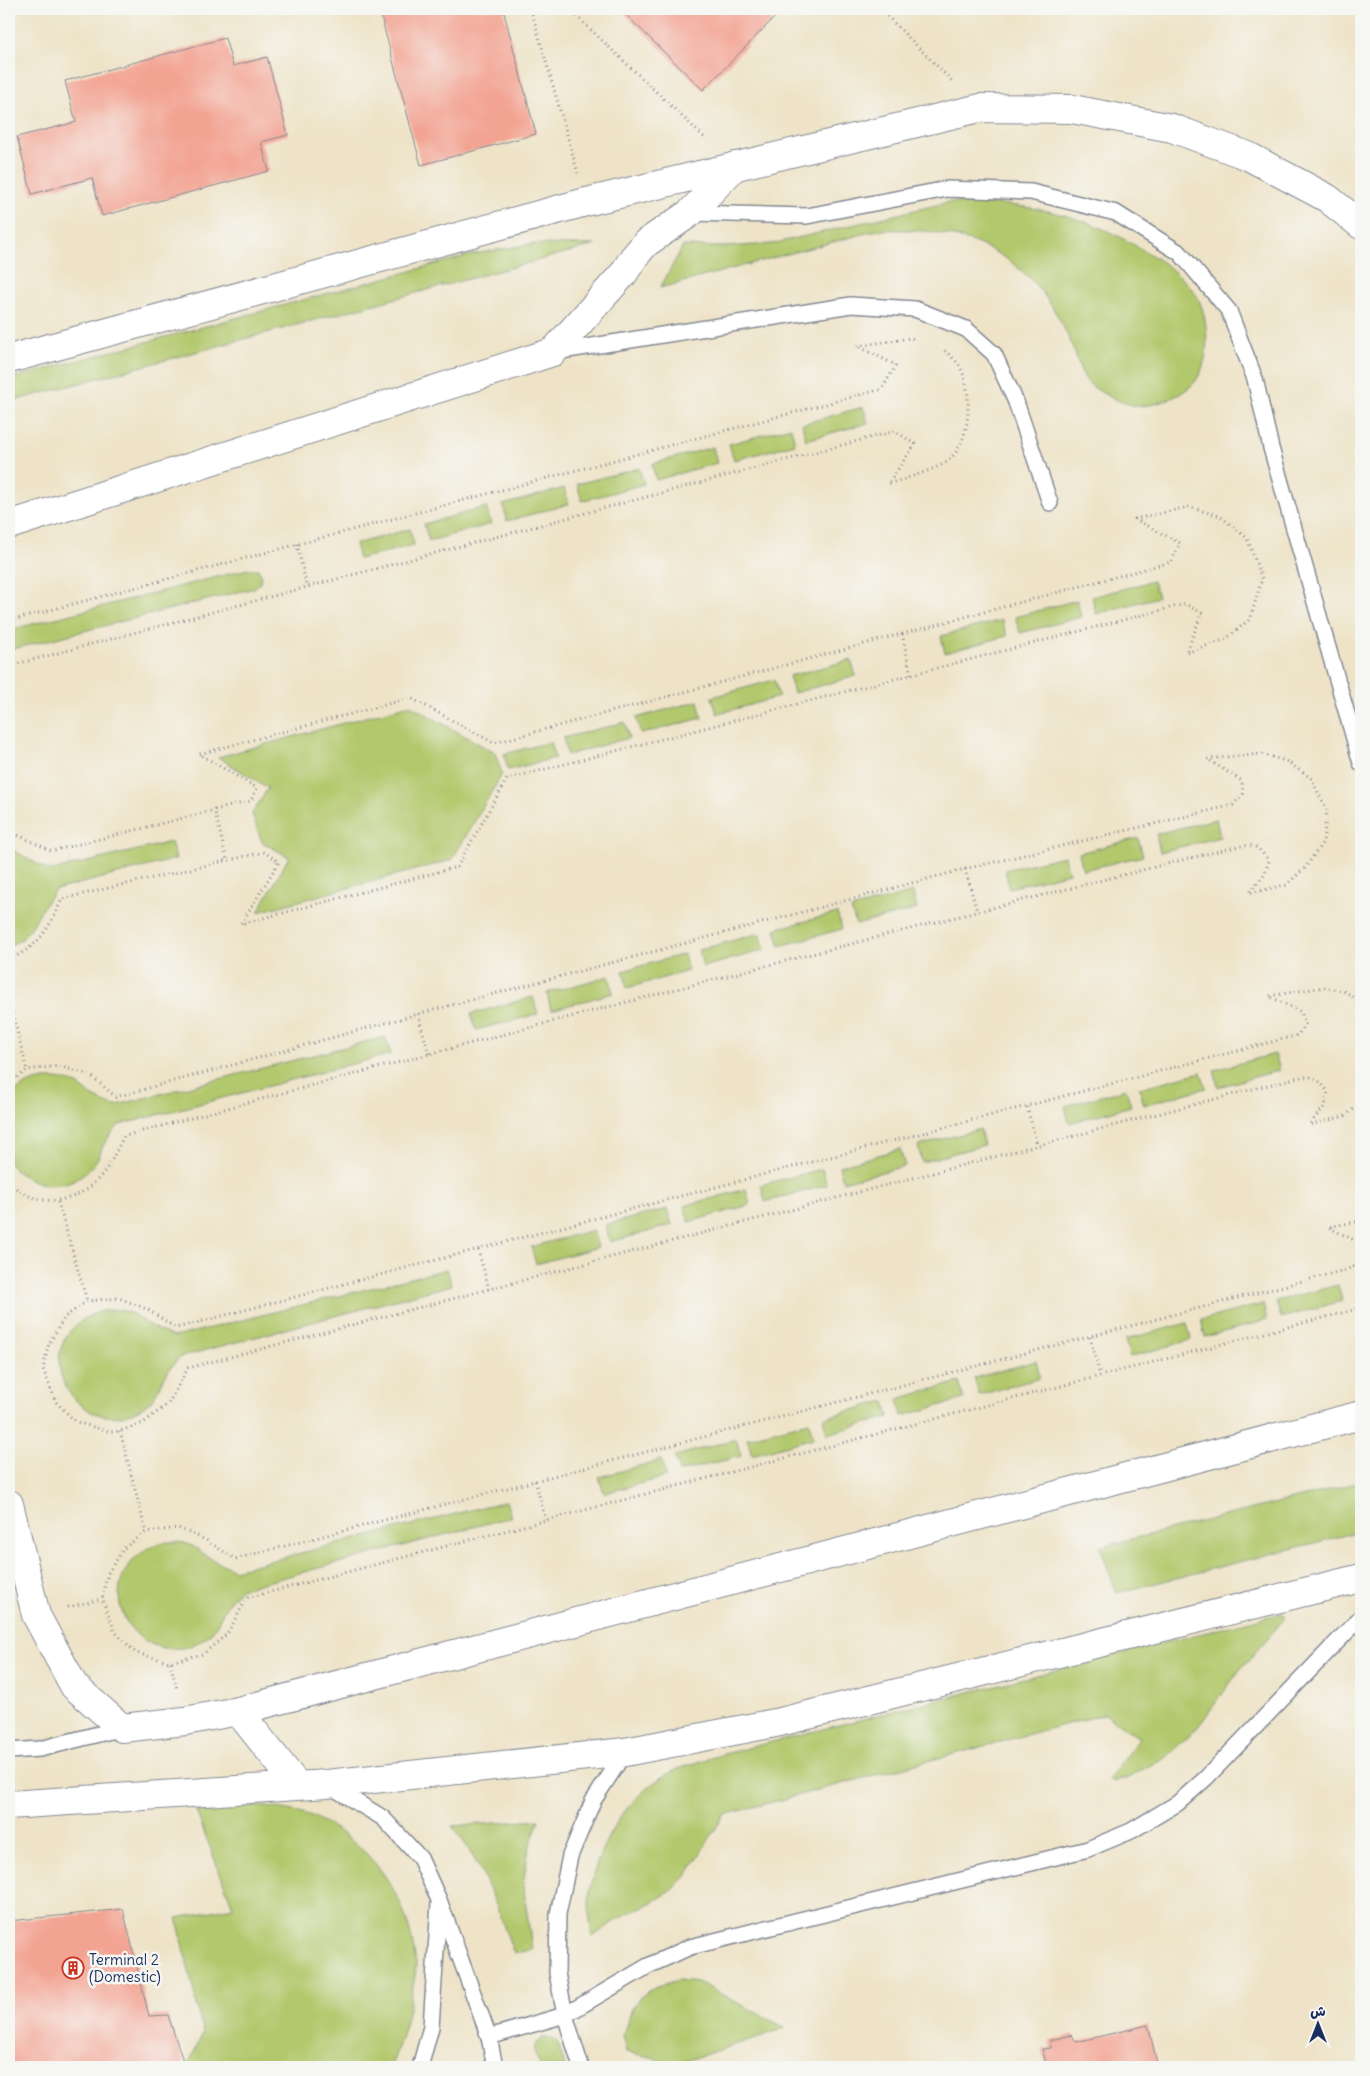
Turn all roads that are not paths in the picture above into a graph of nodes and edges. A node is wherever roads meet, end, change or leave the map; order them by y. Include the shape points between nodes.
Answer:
1 (735, 166) junction
2 (690, 213) junction
3 (1361, 226) edge
4 (553, 352) junction
5 (9, 359) edge
6 (1050, 503) dead end
7 (9, 525) edge
8 (1361, 763) edge
9 (1361, 1415) edge
10 (9, 1504) edge
11 (1361, 1578) edge
12 (1361, 1617) edge
13 (238, 1711) junction
14 (122, 1728) junction
15 (9, 1752) edge
16 (625, 1752) junction
17 (327, 1784) junction
18 (297, 1785) junction
19 (9, 1805) edge
20 (439, 1900) junction
21 (565, 2015) junction
22 (489, 2037) junction
23 (420, 2067) edge
24 (496, 2067) edge
25 (581, 2067) edge

1 - 2 street
1 - 3 street via 980,108 1072,109 1172,128 1248,156 1327,198
1 - 5 street via 586,202
2 - 4 street via 646,243 624,273
2 - 8 lane via 807,216 947,190 1031,192 1116,213 1180,253 1229,311 1255,379 1271,448
4 - 6 lane via 851,305 915,309 966,329 994,354 1016,402
4 - 7 street
9 - 13 street
10 - 14 street via 36,1615 74,1686
11 - 16 street via 780,1722
12 - 21 lane via 1206,1778 1178,1803 1131,1831 1088,1849 690,1947 648,1966
13 - 14 street
13 - 18 street
14 - 15 lane via 40,1750
16 - 17 street
16 - 21 lane via 593,1801 570,1856 558,1914 557,1974
17 - 18 street
17 - 20 lane via 383,1818 420,1858
18 - 19 street
20 - 22 lane
20 - 23 lane via 431,2027
21 - 22 lane
21 - 25 lane
22 - 24 lane

